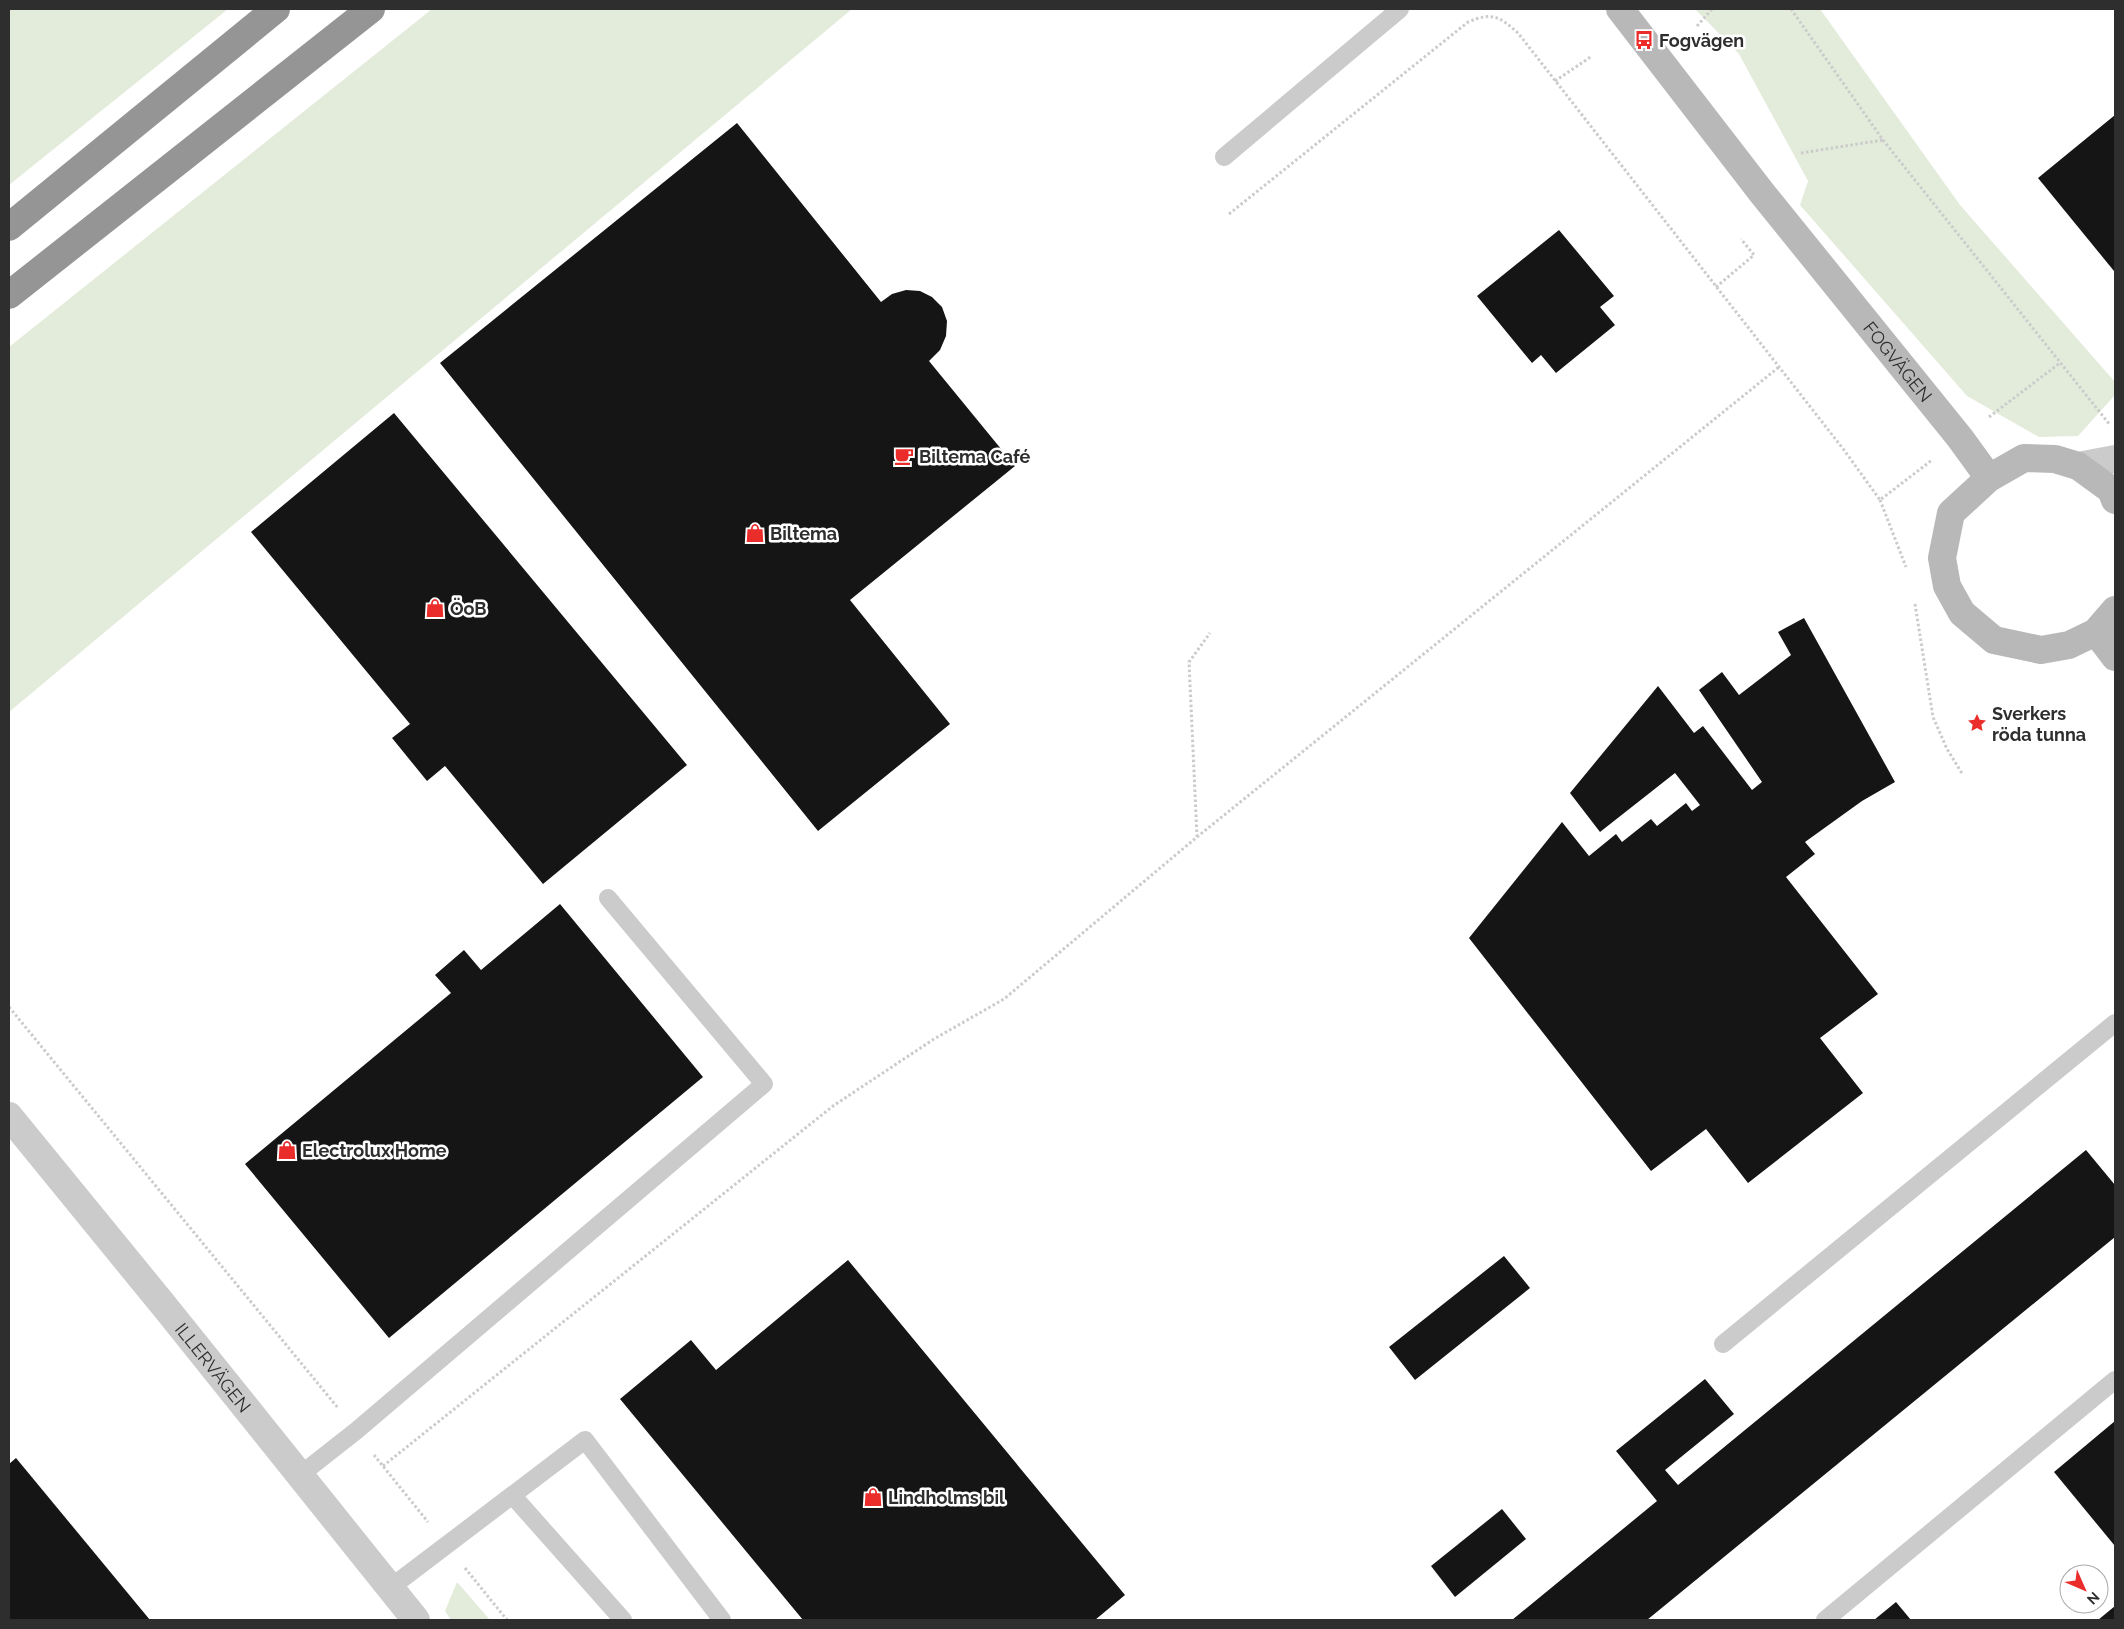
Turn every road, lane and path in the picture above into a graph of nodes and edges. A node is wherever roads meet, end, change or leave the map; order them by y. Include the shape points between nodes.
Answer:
1 (276, 9) edge
2 (371, 9) edge
3 (1400, 9) edge
4 (1620, 9) edge
5 (1712, 9) edge
6 (1791, 9) edge
7 (1697, 26) dead end
8 (1592, 56) dead end
9 (1555, 81) junction
10 (1883, 140) junction
11 (1801, 153) dead end
12 (1224, 157) dead end
13 (1229, 214) dead end
14 (9, 227) edge
15 (1742, 239) dead end
16 (1716, 287) junction
17 (9, 295) edge
18 (2060, 363) junction
19 (1779, 367) junction
20 (2115, 432) edge
21 (1960, 438) junction
22 (2115, 459) edge
23 (2078, 466) junction
24 (1989, 478) junction
25 (1880, 500) junction
26 (2115, 500) edge
27 (1908, 574) dead end
28 (1914, 599) dead end
29 (2115, 610) edge
30 (2096, 632) junction
31 (1210, 633) dead end
32 (2115, 656) edge
33 (1963, 775) dead end
34 (1197, 837) junction
35 (608, 898) dead end
36 (9, 1006) edge
37 (2115, 1023) edge
38 (9, 1116) edge
39 (1723, 1344) dead end
40 (2115, 1380) edge
41 (356, 1431) junction
42 (383, 1466) junction
43 (300, 1475) junction
44 (513, 1496) junction
45 (447, 1546) junction
46 (390, 1588) junction
47 (416, 1620) edge
48 (507, 1620) edge
49 (623, 1620) edge
50 (722, 1620) edge
51 (1825, 1620) edge

1 - 14 highway
2 - 17 highway
3 - 12 lane
4 - 21 street, FOGVÄGEN via 1762,193
5 - 7 path
6 - 10 path
8 - 9 path
9 - 13 path via 1518,33 1501,18 1482,16 1468,22
9 - 16 path
10 - 11 path
10 - 18 path
15 - 16 path via 1754,255
16 - 19 path
18 - 20 path
18 - 21 path
19 - 25 path
19 - 34 path
21 - 24 street, FOGVÄGEN
21 - 25 path
22 - 23 street
23 - 24 street via 2055,459 2024,458
23 - 26 street via 2110,490
24 - 30 street via 1951,513 1942,558 1947,586 1962,613 1994,640 2041,650 2069,645
25 - 27 path
28 - 33 path via 1934,718
29 - 30 street
30 - 32 street
31 - 34 path via 1189,662
34 - 42 path via 1004,999 934,1039 833,1106
35 - 41 lane via 764,1084
36 - 41 path
37 - 39 lane
38 - 43 street, ILLERVÄGEN
40 - 51 lane
41 - 42 path
41 - 43 lane
42 - 45 path
43 - 46 street, ILLERVÄGEN
44 - 45 lane
44 - 49 lane
44 - 50 lane via 585,1440
45 - 46 lane
45 - 48 path
46 - 47 street, ILLERVÄGEN

